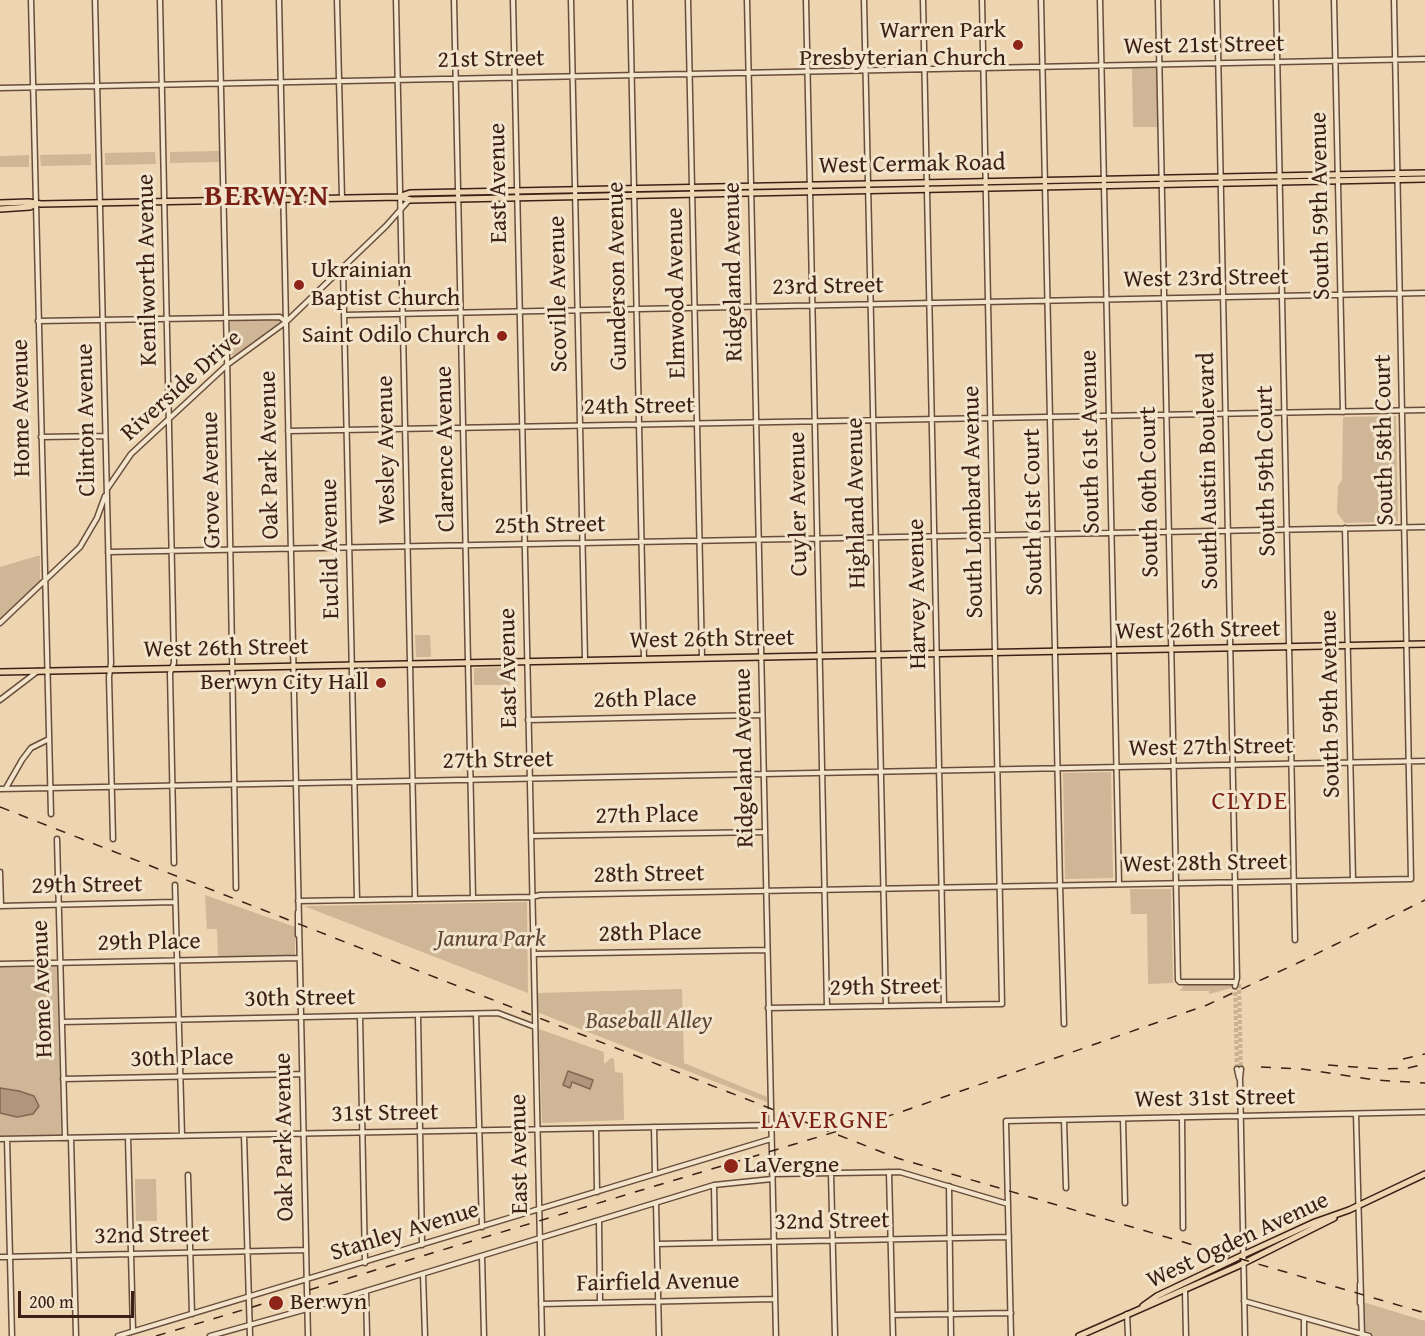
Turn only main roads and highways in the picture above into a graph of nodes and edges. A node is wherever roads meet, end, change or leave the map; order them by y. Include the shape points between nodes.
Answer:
1 (1425, 173) edge
2 (1397, 176) junction
3 (1425, 179) edge
4 (986, 185) junction
5 (868, 187) junction
6 (458, 195) junction
7 (0, 203) edge
8 (36, 204) junction
9 (0, 209) edge
10 (1425, 645) edge
11 (0, 672) edge
12 (1425, 1174) edge
13 (1349, 1210) junction
14 (1143, 1306) junction
15 (1078, 1336) edge

1 - 2 main road, West Cermak Road
2 - 3 main road, West Cermak Road
2 - 4 main road, West Cermak Road
4 - 5 main road, West Cermak Road
4 - 5 main road, West Cermak Road via 927,182
5 - 6 main road, West Cermak Road via 810,184 517,190
5 - 6 main road, West Cermak Road via 810,192 517,198
6 - 8 main road, West Cermak Road
7 - 8 main road, West Cermak Road
8 - 9 main road, West Cermak Road
10 - 11 main road, West 26th Street
12 - 13 main road, West Ogden Avenue
13 - 14 main road, West Ogden Avenue via 1243,1263
13 - 14 main road, West Ogden Avenue via 1243,1255
14 - 15 main road, West Ogden Avenue

